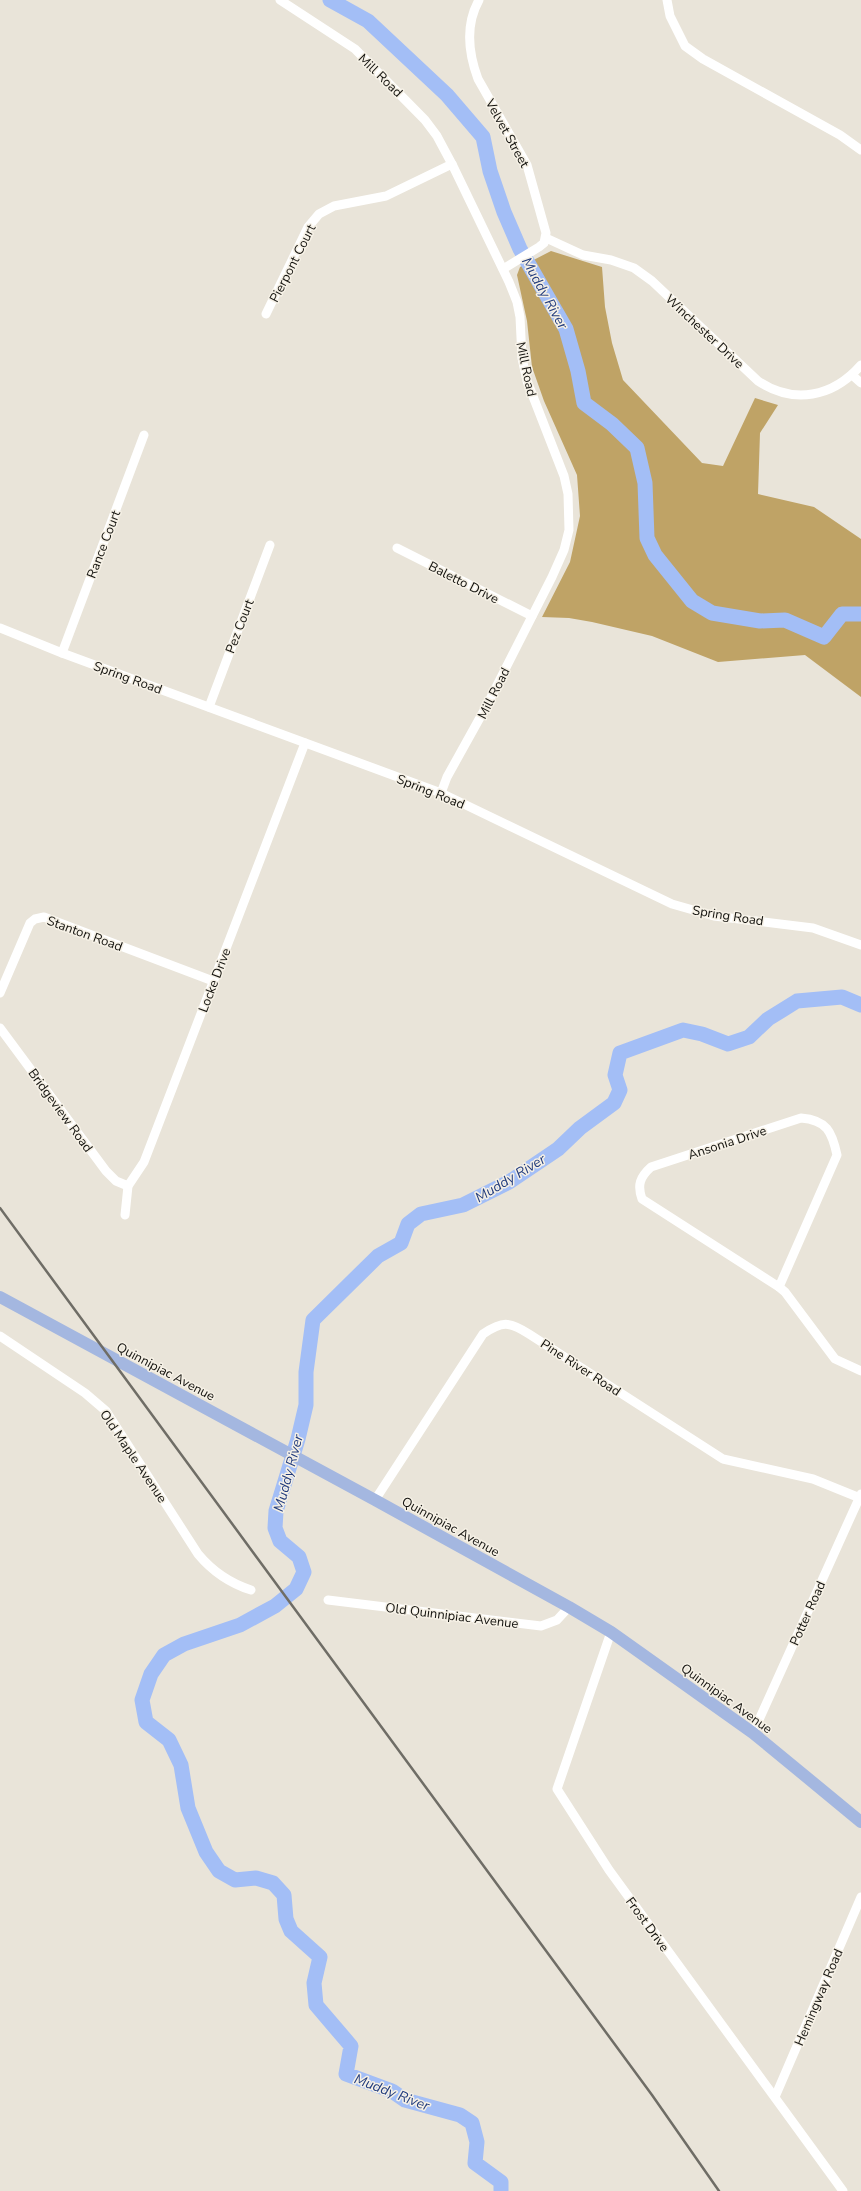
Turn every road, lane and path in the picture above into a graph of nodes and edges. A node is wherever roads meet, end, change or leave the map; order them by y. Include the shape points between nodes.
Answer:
1 (280, 0) edge
2 (479, 0) edge
3 (667, 0) edge
4 (861, 150) edge
5 (452, 164) junction
6 (546, 238) junction
7 (502, 269) junction
8 (266, 314) dead end
9 (861, 365) edge
10 (852, 375) junction
11 (861, 383) edge
12 (144, 435) dead end
13 (270, 545) dead end
14 (397, 548) dead end
15 (532, 616) junction
16 (0, 628) edge
17 (62, 653) junction
18 (209, 707) junction
19 (305, 743) junction
20 (441, 793) junction
21 (861, 945) edge
22 (213, 981) junction
23 (0, 993) edge
24 (0, 1028) edge
25 (128, 1186) junction
26 (125, 1215) dead end
27 (779, 1287) junction
28 (0, 1297) edge
29 (0, 1336) edge
30 (861, 1371) edge
31 (860, 1496) edge
32 (375, 1500) junction
33 (252, 1590) dead end
34 (328, 1600) dead end
35 (569, 1607) junction
36 (611, 1632) junction
37 (753, 1733) junction
38 (861, 1822) edge
39 (861, 1897) edge
40 (775, 2097) junction
41 (843, 2191) edge

1 - 5 street, Mill Road via 345,42 374,67 425,120
2 - 6 street, Velvet Street via 471,22 469,41 473,65 478,79 528,165
3 - 4 street via 670,16 685,46 703,59 840,135
5 - 7 street, Mill Road
5 - 8 street, Pierpont Court via 386,196 334,206 319,214 308,227
6 - 7 street via 533,252
6 - 10 street, Winchester Drive via 583,255 611,260 634,268 652,281 758,381 771,390 806,396 823,392
7 - 15 street, Mill Road via 517,302 522,358 527,381 564,476 568,494 569,530 564,550
9 - 10 street, Winchester Drive
10 - 11 street
12 - 17 street, Rance Court
13 - 18 street, Pez Court
14 - 15 street, Baletto Drive
15 - 20 street, Mill Road
16 - 17 street, Spring Road
17 - 18 street, Spring Road
18 - 19 street, Spring Road
19 - 20 street, Spring Road
19 - 22 street, Locke Drive
20 - 21 street, Spring Road via 672,904 714,916 813,928
22 - 23 street, Stanton Road via 44,917 30,923
22 - 25 street, Locke Drive via 144,1162
24 - 25 street, Bridgeview Road via 106,1171 116,1181
25 - 26 street, Locke Drive
27 - 27 street, Ansonia Drive via 642,1199 639,1184 644,1174 651,1167 801,1118 812,1119 822,1124 832,1134 836,1155
27 - 30 street, Ansonia Drive via 835,1359
28 - 32 main road, Quinnipiac Avenue
29 - 33 street, Old Maple Avenue via 85,1393 106,1411 198,1554 227,1581
31 - 32 street, Pine River Road via 813,1479 723,1459 508,1323 495,1326 483,1334
31 - 37 street, Potter Road
32 - 35 main road, Quinnipiac Avenue
34 - 35 street, Old Quinnipiac Avenue via 537,1625 557,1620
35 - 36 main road, Quinnipiac Avenue
36 - 37 main road, Quinnipiac Avenue
36 - 40 street, Frost Drive via 557,1789 609,1870
37 - 38 main road, Quinnipiac Avenue
39 - 40 street, Hemingway Road
40 - 41 street, Frost Drive

